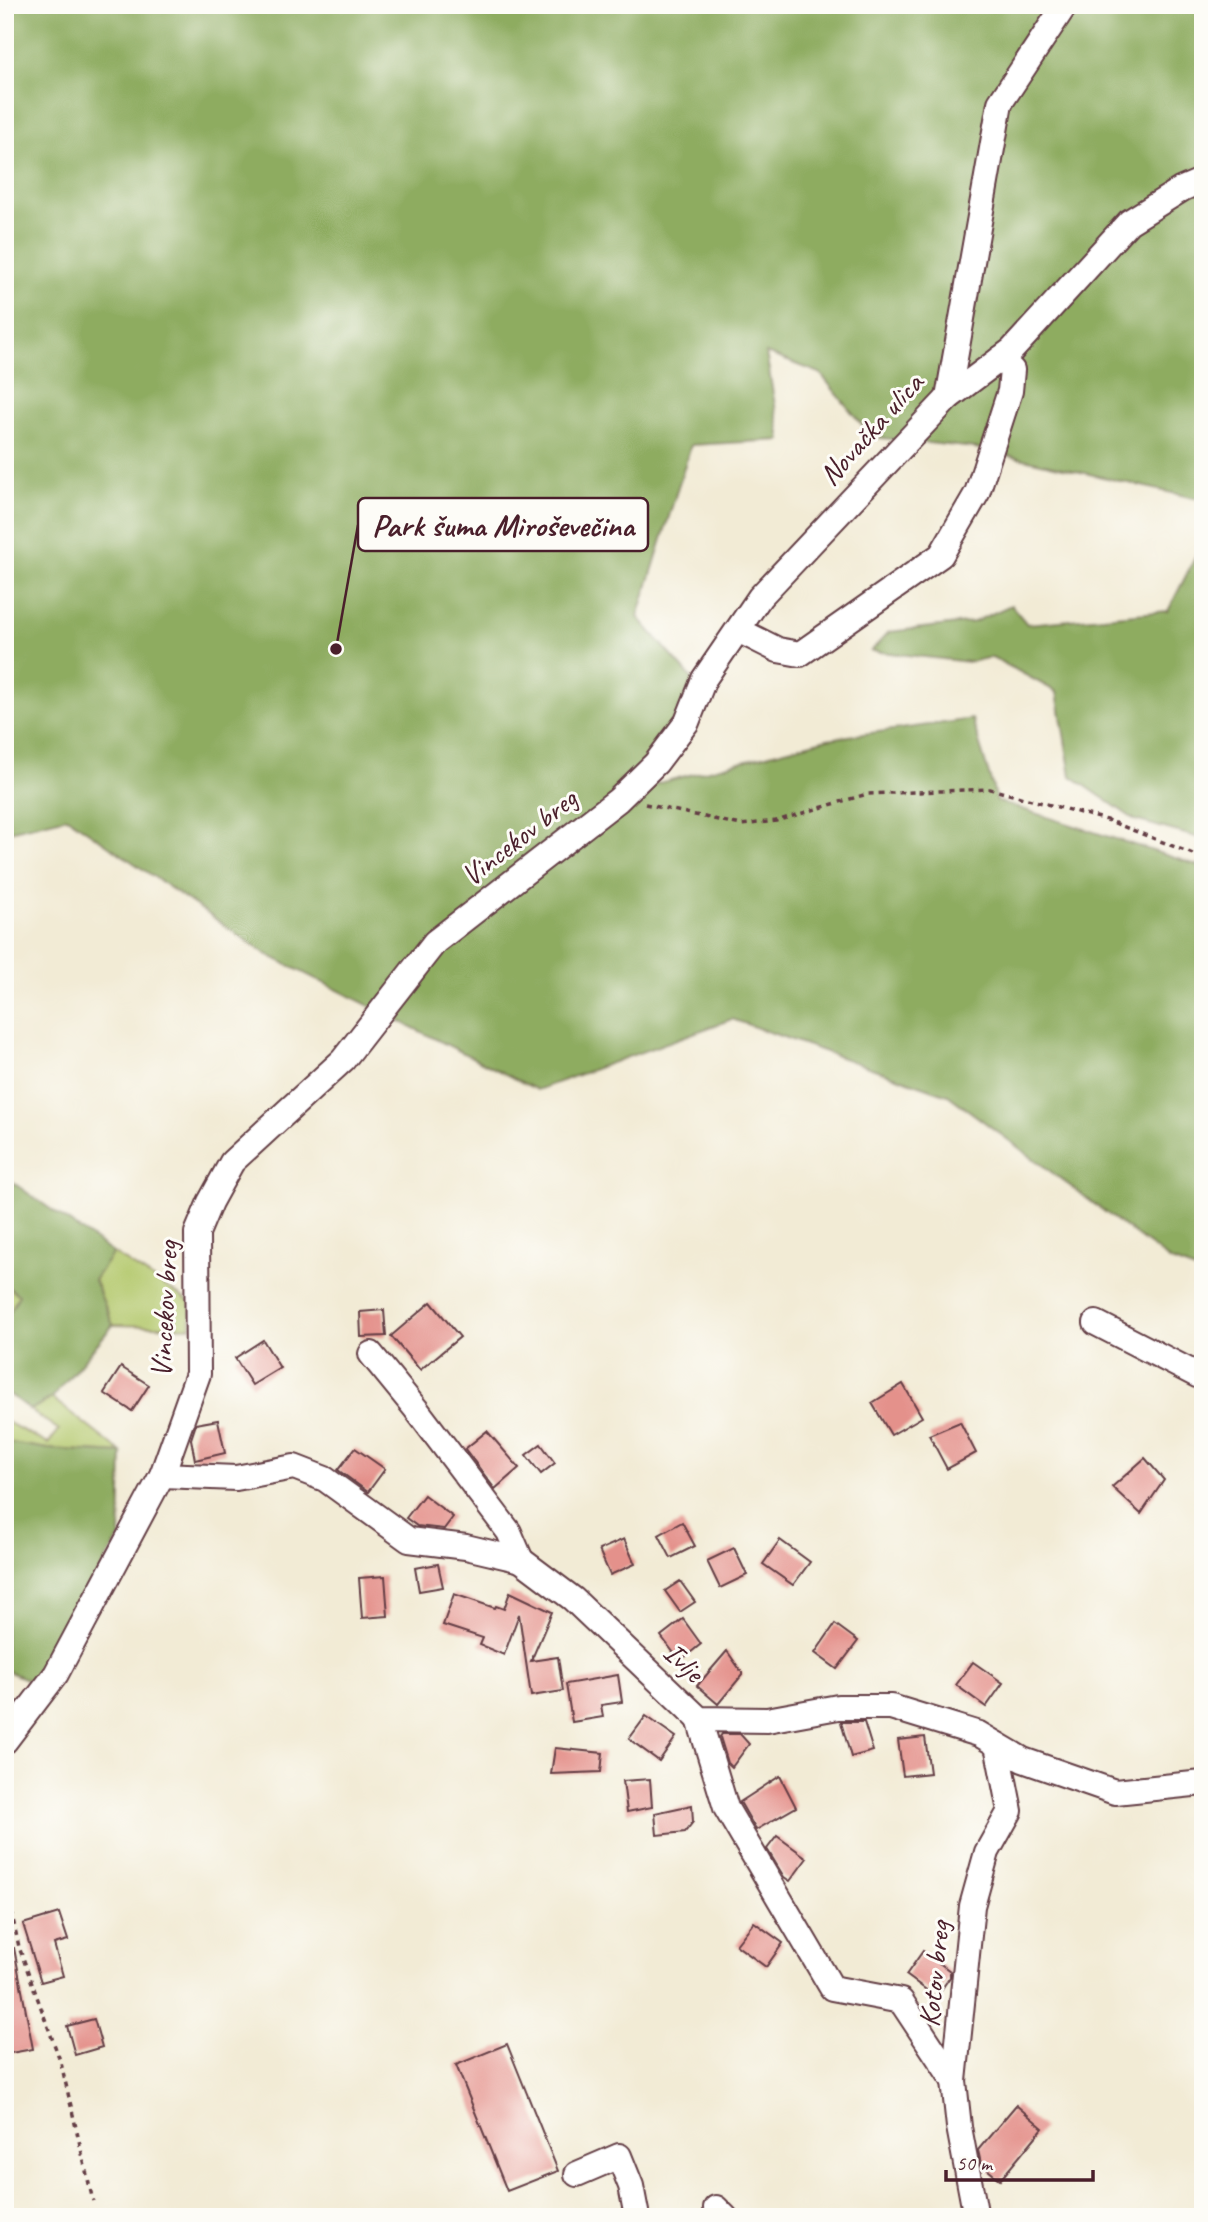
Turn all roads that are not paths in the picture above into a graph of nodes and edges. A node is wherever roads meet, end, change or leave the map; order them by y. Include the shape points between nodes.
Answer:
1 (1065, 5) edge
2 (1203, 180) edge
3 (1000, 359) junction
4 (948, 398) junction
5 (738, 629) junction
6 (618, 800) joint
7 (1096, 1323) dead end
8 (371, 1354) dead end
9 (1203, 1378) edge
10 (162, 1475) junction
11 (522, 1560) junction
12 (699, 1719) junction
13 (5, 1741) edge
14 (997, 1745) junction
15 (1203, 1783) edge
16 (954, 2081) junction
17 (577, 2174) dead end
18 (638, 2217) edge
19 (976, 2217) edge

1 - 4 street, Novačka ulica via 1000,103
2 - 3 street via 1129,222
3 - 4 street
3 - 5 street via 1012,370 1010,391 977,493 941,555 800,654 778,650
4 - 5 street, Novačka ulica via 760,597
5 - 6 street, Novačka ulica via 704,679 687,722 656,763
6 - 10 street, Vincekov breg via 435,942 343,1060 232,1163 197,1233 198,1374
7 - 9 street
8 - 11 street via 509,1532
10 - 11 street, Ivlje via 236,1478 294,1468 325,1479 409,1540
10 - 13 street, Vincekov breg via 56,1674
11 - 12 street, Ivlje via 573,1599
12 - 14 street, Ivlje via 767,1720 838,1707 891,1707 979,1734
12 - 16 street via 726,1808 832,1988 901,2001
14 - 15 street, Ivlje via 1023,1760 1115,1793
14 - 16 street, Kotov breg via 1010,1811 987,1852 972,1906
16 - 19 street, Kotov breg
17 - 18 street via 619,2156

